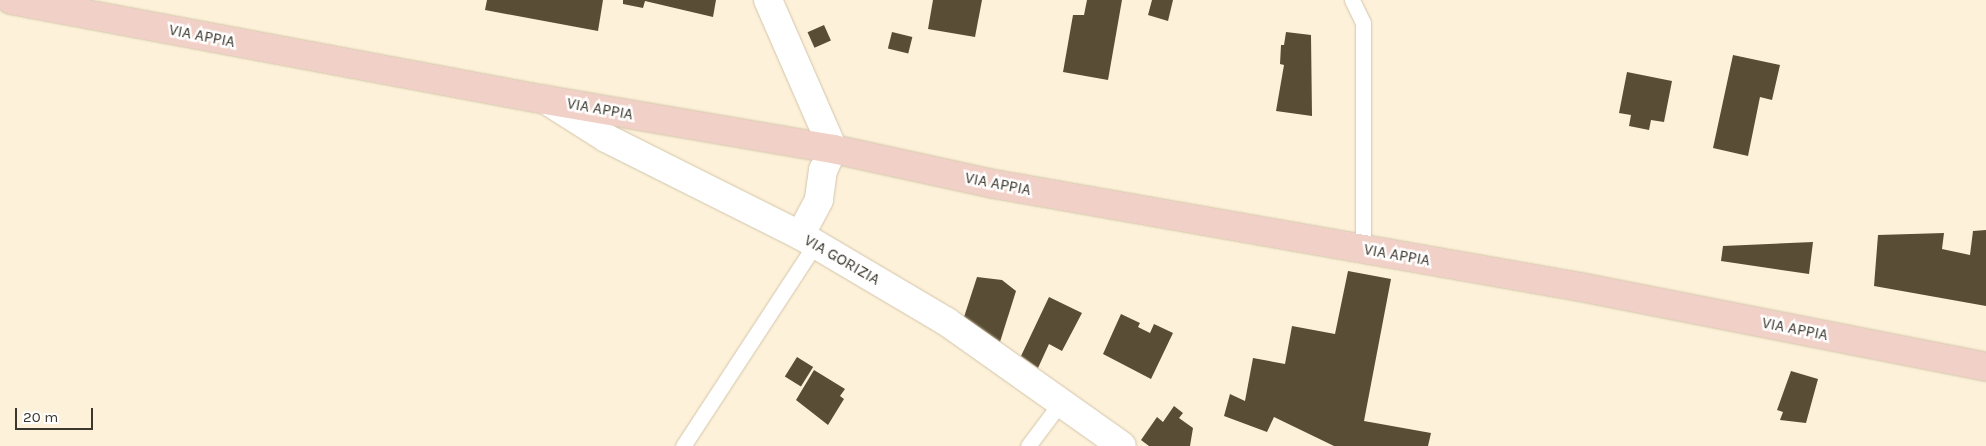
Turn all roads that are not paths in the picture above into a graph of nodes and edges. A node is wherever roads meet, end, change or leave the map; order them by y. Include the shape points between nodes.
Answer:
1 (10, 0) edge
2 (768, 0) edge
3 (1352, 0) edge
4 (546, 100) junction
5 (833, 149) junction
6 (807, 239) junction
7 (1363, 249) junction
8 (1986, 367) edge
9 (1061, 402) junction
10 (683, 446) edge
11 (1028, 446) edge
12 (1122, 446) edge

1 - 4 main road, VIA APPIA
2 - 5 street
3 - 7 lane via 1364,23
4 - 5 main road, VIA APPIA
4 - 6 street, VIA GORIZIA via 606,138
5 - 6 street via 823,170 819,200
5 - 7 main road, VIA APPIA via 994,184
6 - 9 street, VIA GORIZIA via 947,322
6 - 10 lane
7 - 8 main road, VIA APPIA
9 - 11 lane
9 - 12 street, VIA GORIZIA

